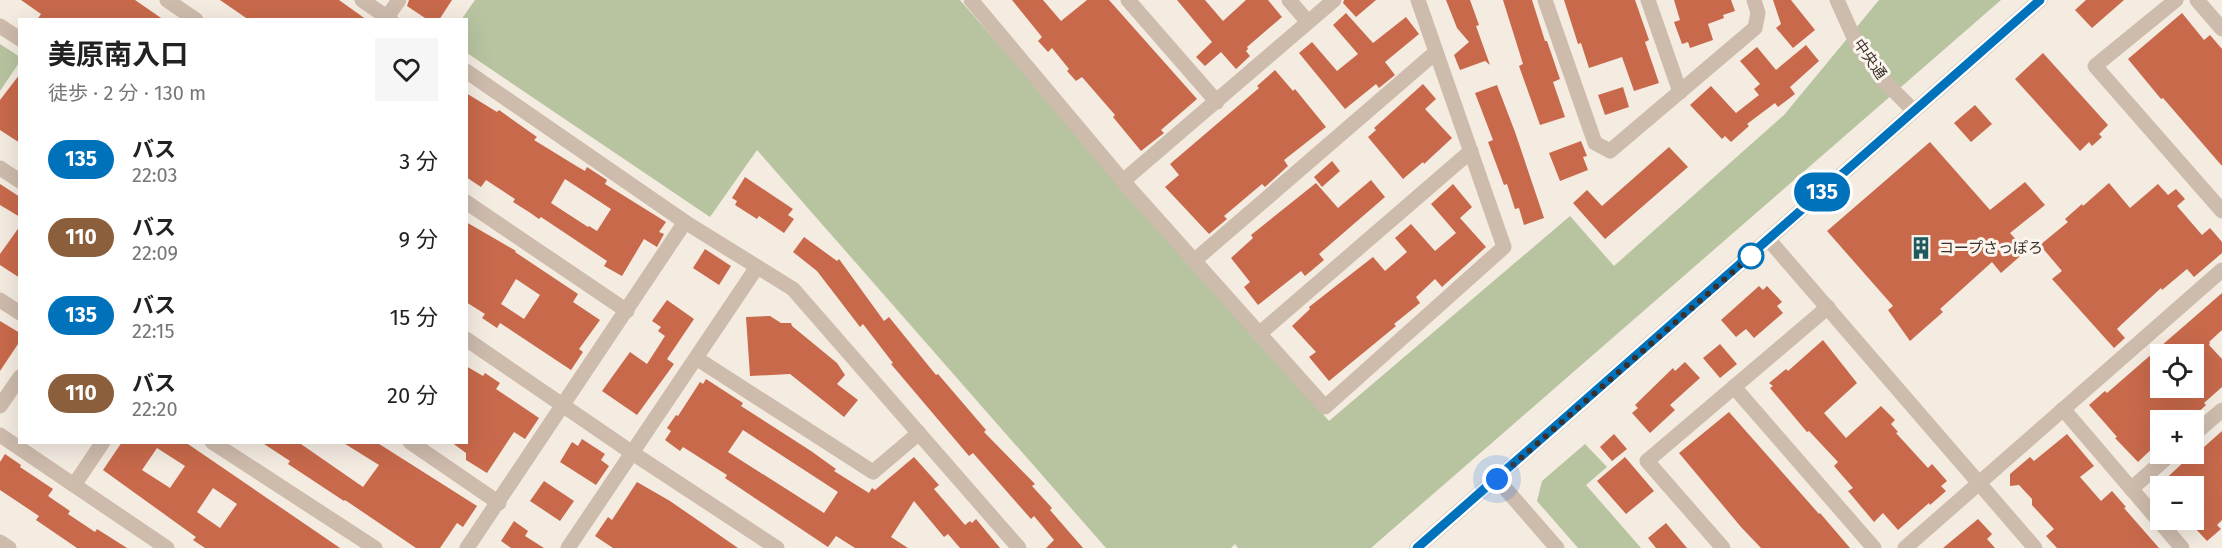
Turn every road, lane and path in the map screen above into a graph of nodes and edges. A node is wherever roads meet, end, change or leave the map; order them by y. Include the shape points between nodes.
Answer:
1 (167, 0) edge
2 (362, 0) edge
3 (399, 0) edge
4 (971, 0) edge
5 (1128, 0) edge
6 (1289, 0) edge
7 (1334, 0) edge
8 (1418, 0) edge
9 (1545, 0) edge
10 (1648, 0) edge
11 (1754, 0) edge
12 (1837, 0) edge
13 (2040, 0) edge
14 (2176, 0) edge
15 (2197, 0) edge
16 (193, 18) edge
17 (387, 18) edge
18 (389, 18) edge
19 (1308, 22) junction
20 (0, 26) edge
21 (2222, 29) edge
22 (18, 38) edge
23 (1436, 52) junction
24 (468, 72) edge
25 (1680, 92) junction
26 (1217, 102) junction
27 (1913, 110) junction
28 (1471, 151) junction
29 (0, 168) edge
30 (18, 180) edge
31 (1123, 181) junction
32 (468, 203) edge
33 (2222, 211) edge
34 (685, 222) junction
35 (1769, 240) junction
36 (1195, 260) junction
37 (757, 267) junction
38 (2222, 270) edge
39 (0, 300) edge
40 (1828, 308) junction
41 (627, 311) junction
42 (18, 312) edge
43 (1259, 334) junction
44 (468, 340) edge
45 (696, 358) junction
46 (18, 380) edge
47 (1734, 387) junction
48 (564, 405) junction
49 (0, 406) edge
50 (2063, 409) junction
51 (2222, 410) edge
52 (2204, 426) edge
53 (919, 434) junction
54 (0, 435) edge
55 (102, 444) edge
56 (215, 444) edge
57 (413, 444) edge
58 (631, 452) junction
59 (2159, 464) edge
60 (1497, 479) junction
61 (1978, 482) junction
62 (74, 485) junction
63 (2131, 489) junction
64 (499, 503) junction
65 (0, 542) edge
66 (9, 548) edge
67 (167, 548) edge
68 (375, 548) edge
69 (467, 548) edge
70 (568, 548) edge
71 (777, 548) edge
72 (1019, 548) edge
73 (1417, 548) edge
74 (1557, 548) edge
75 (1723, 548) edge
76 (1874, 548) edge
77 (1905, 548) edge
78 (2035, 548) edge
79 (2182, 548) edge

1 - 16 street
2 - 17 street
3 - 18 street
4 - 31 street
5 - 26 street
6 - 19 street
7 - 19 street
8 - 23 street
9 - 25 street via 1595,143 1610,151
10 - 25 street
11 - 25 street via 1758,13 1755,28
12 - 27 street, 中央通 via 1855,40 1883,80
13 - 27 street
14 - 33 street via 2095,66
15 - 21 street
19 - 26 street
20 - 22 street
23 - 28 street
23 - 36 street
24 - 34 street
26 - 31 street
27 - 35 street
28 - 43 street
28 - 43 street via 1504,248 1325,407
29 - 30 street
31 - 36 street
32 - 41 street
34 - 37 street
34 - 41 street
35 - 40 street
35 - 60 street
36 - 43 street
37 - 45 street
37 - 53 street via 793,289
38 - 50 street
39 - 42 street
40 - 47 street
40 - 61 street
41 - 48 street
44 - 48 street
45 - 53 street via 873,472
45 - 58 street
46 - 49 street
47 - 75 street via 1647,461
47 - 76 street
48 - 58 street
48 - 64 street
50 - 61 street
50 - 63 street
51 - 52 street
53 - 72 street
54 - 62 street
55 - 62 street
56 - 68 street
57 - 64 street
58 - 70 street
58 - 71 street
59 - 63 street
60 - 73 street
60 - 74 street
61 - 77 street
61 - 78 street
62 - 67 street
63 - 79 street
64 - 69 street
65 - 66 street

